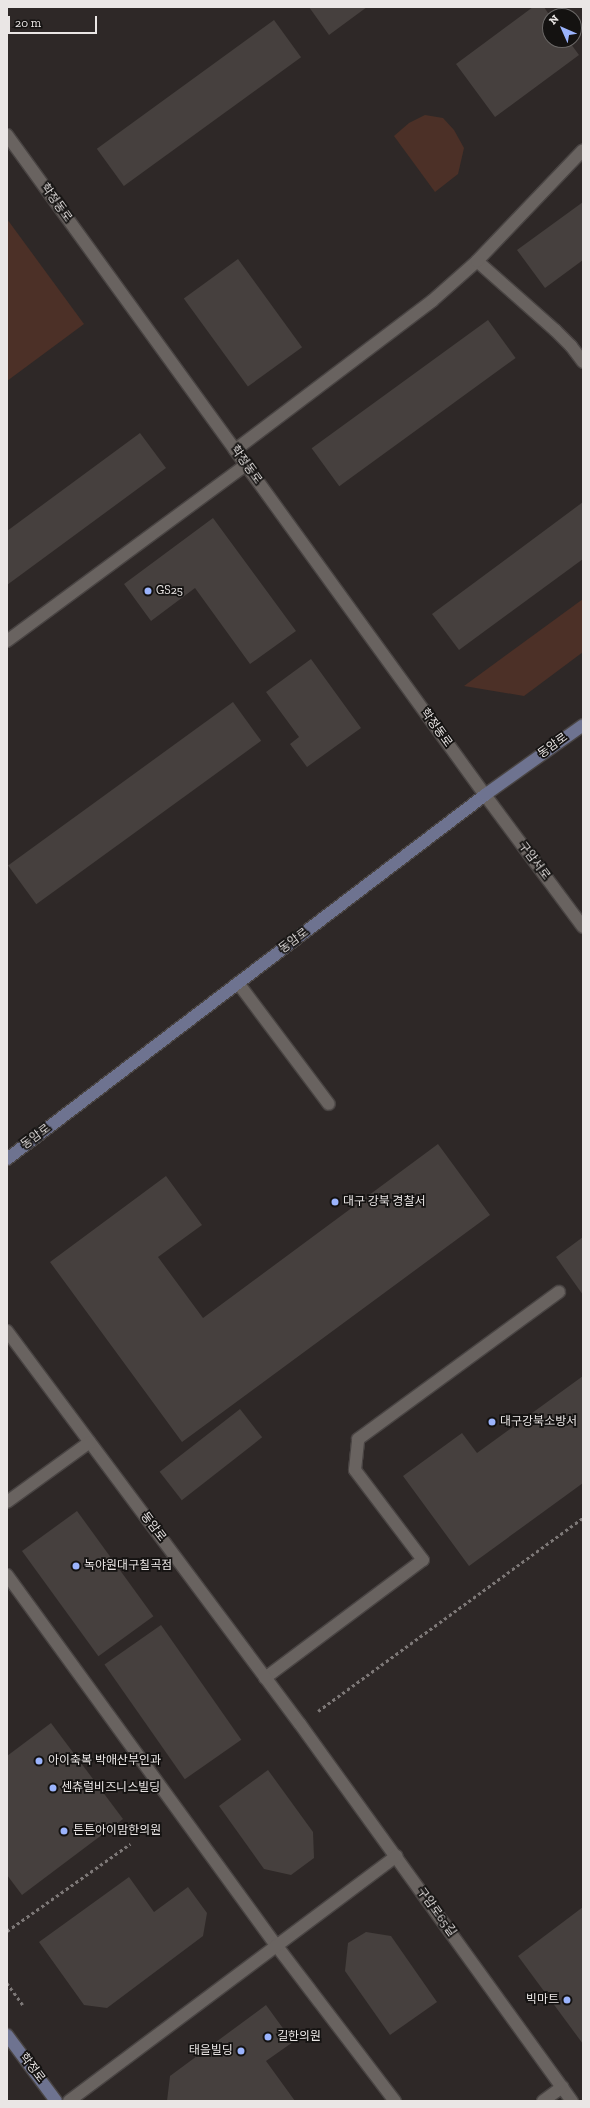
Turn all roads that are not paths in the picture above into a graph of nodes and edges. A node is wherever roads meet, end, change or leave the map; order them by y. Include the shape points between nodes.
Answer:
1 (7, 135) edge
2 (583, 150) edge
3 (477, 261) junction
4 (583, 362) edge
5 (235, 450) junction
6 (246, 465) junction
7 (7, 641) edge
8 (583, 725) edge
9 (485, 795) junction
10 (583, 927) edge
11 (238, 983) junction
12 (329, 1104) dead end
13 (7, 1159) edge
14 (559, 1292) dead end
15 (7, 1331) edge
16 (90, 1442) junction
17 (7, 1502) edge
18 (7, 1575) edge
19 (265, 1678) junction
20 (300, 1724) joint
21 (396, 1856) junction
22 (276, 1945) junction
23 (7, 2035) edge
24 (562, 2087) junction
25 (56, 2101) edge
26 (69, 2101) edge
27 (395, 2101) edge
28 (543, 2101) edge
29 (572, 2101) edge

1 - 5 street, 학정동로
2 - 3 street
3 - 4 street via 555,330
3 - 5 street via 432,301
5 - 6 street, 학정동로
6 - 7 street
6 - 9 street, 학정동로
8 - 9 main road, 동암로
9 - 10 street, 구암서로
9 - 11 main road, 동암로
11 - 12 street
11 - 13 main road, 동암로
14 - 19 street via 358,1439 355,1470 423,1560
15 - 16 street, 동암로
16 - 17 street
16 - 19 street, 동암로
18 - 22 street
19 - 20 street, 동암로
20 - 21 street, 구암로65길
21 - 22 street
21 - 24 street, 구암로65길
22 - 26 street
22 - 27 street
23 - 25 main road, 학정로
24 - 28 street
24 - 29 street, 구암로65길

